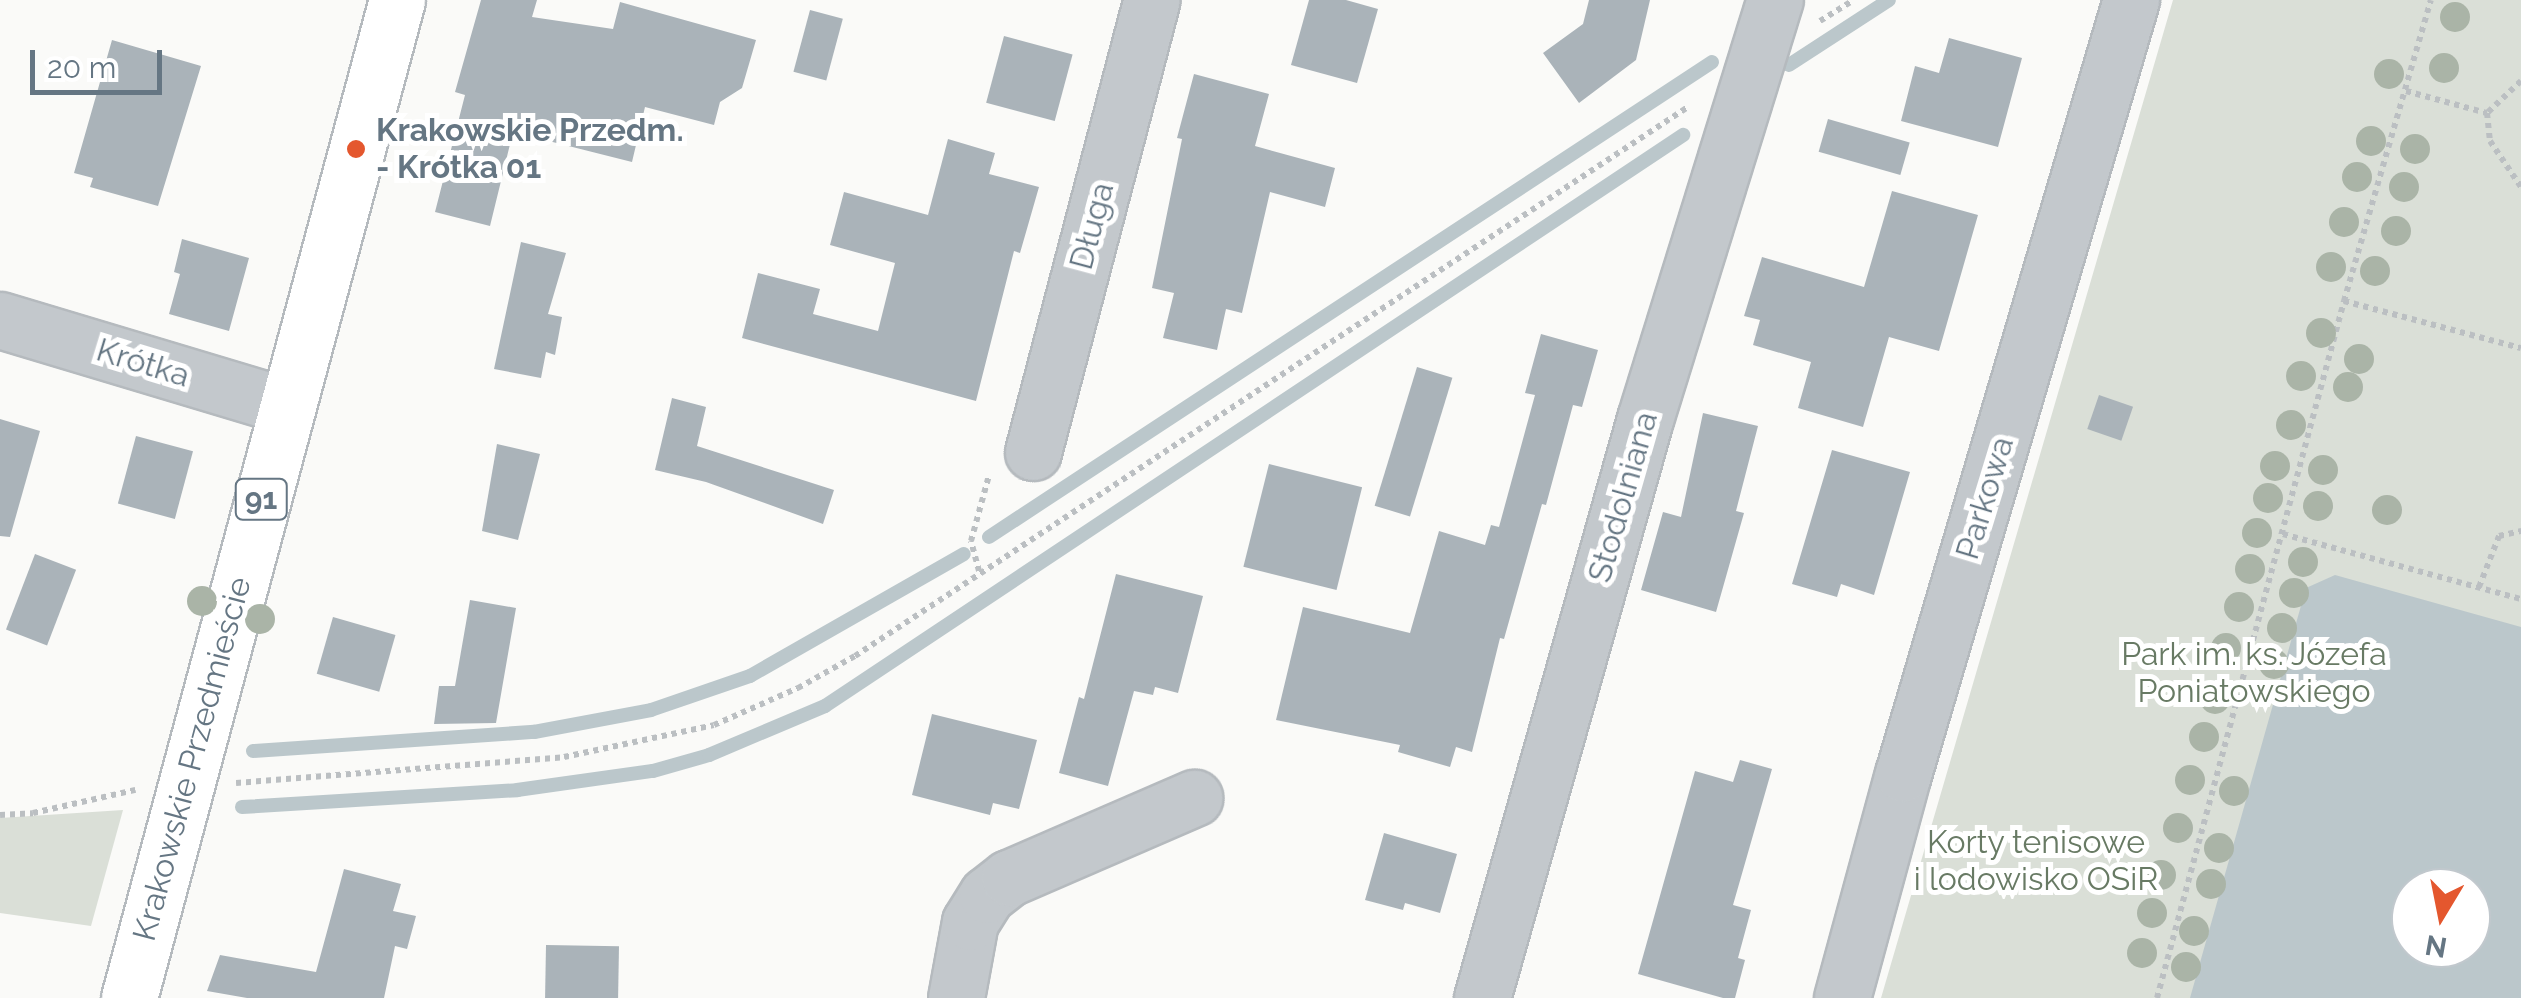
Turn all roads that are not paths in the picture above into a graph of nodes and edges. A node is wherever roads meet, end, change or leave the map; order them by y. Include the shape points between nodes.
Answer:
1 (397, 0) edge
2 (1152, 0) edge
3 (1775, 0) edge
4 (2131, 0) edge
5 (0, 320) edge
6 (286, 406) junction
7 (1033, 452) dead end
8 (1194, 798) dead end
9 (129, 998) edge
10 (956, 998) edge
11 (1482, 998) edge
12 (1842, 998) edge

1 - 6 main road, Krakowskie Przedmieście / 91
2 - 7 street, Długa
3 - 11 street, Stodolniana via 1645,419
4 - 12 street, Parkowa
5 - 6 street, Krótka
6 - 9 main road, Krakowskie Przedmieście / 91
8 - 10 street via 1009,878 987,895 970,922

